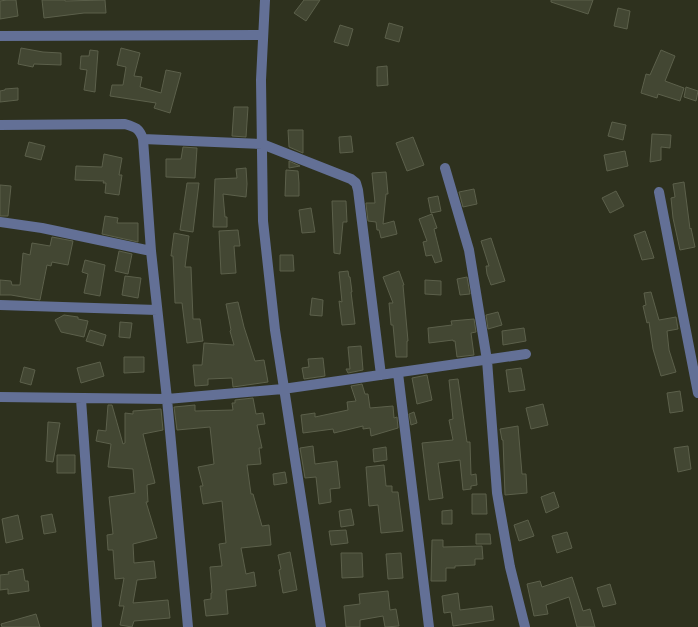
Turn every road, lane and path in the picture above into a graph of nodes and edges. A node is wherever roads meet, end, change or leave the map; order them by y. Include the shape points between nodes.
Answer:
1 (265, 0) edge
2 (262, 35) junction
3 (0, 36) edge
4 (0, 125) edge
5 (143, 139) junction
6 (262, 144) junction
7 (445, 168) dead end
8 (659, 192) dead end
9 (0, 222) edge
10 (151, 251) junction
11 (0, 305) edge
12 (157, 310) junction
13 (526, 354) dead end
14 (487, 360) junction
15 (398, 372) junction
16 (381, 375) junction
17 (283, 389) junction
18 (698, 393) edge
19 (0, 397) edge
20 (81, 399) junction
21 (167, 399) junction
22 (97, 627) edge
23 (188, 627) edge
24 (321, 627) edge
25 (429, 627) edge
26 (525, 627) edge

1 - 2 street
2 - 3 street
2 - 6 street
4 - 5 street via 125,124 140,130
5 - 6 street
5 - 10 street
6 - 16 street via 351,178 356,183
6 - 17 street via 263,221
7 - 14 street via 469,250
8 - 18 street
9 - 10 street via 42,228
10 - 12 street
11 - 12 street
12 - 21 street
13 - 14 street
14 - 15 street
14 - 26 street via 497,493 510,566
15 - 16 street
15 - 25 street
16 - 17 street
17 - 21 street
17 - 24 street
19 - 20 street
20 - 21 street
20 - 22 street
21 - 23 street

